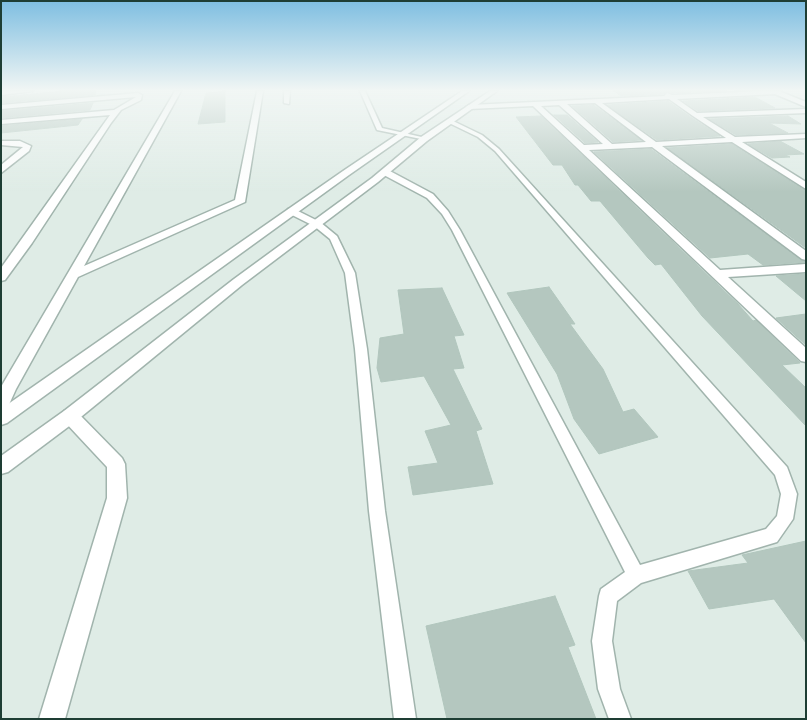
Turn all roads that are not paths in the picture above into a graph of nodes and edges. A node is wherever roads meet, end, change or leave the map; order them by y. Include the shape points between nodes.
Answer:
1 (108, 125) edge
2 (159, 125) edge
3 (254, 125) edge
4 (377, 125) edge
5 (416, 125) edge
6 (443, 125) edge
7 (458, 125) edge
8 (557, 125) edge
9 (586, 125) edge
10 (628, 125) edge
11 (710, 125) edge
12 (400, 135) junction
13 (806, 136) edge
14 (424, 139) junction
15 (733, 140) junction
16 (1, 143) edge
17 (654, 144) junction
18 (610, 146) junction
19 (581, 148) junction
20 (1, 170) edge
21 (385, 172) junction
22 (806, 172) edge
23 (788, 173) junction
24 (806, 186) edge
25 (291, 211) junction
26 (316, 224) junction
27 (806, 257) edge
28 (806, 268) edge
29 (73, 274) junction
30 (716, 274) junction
31 (1, 277) edge
32 (806, 357) edge
33 (1, 405) edge
34 (70, 416) junction
35 (1, 418) edge
36 (2, 463) edge
37 (636, 574) junction
38 (52, 719) edge
39 (405, 719) edge
40 (620, 719) edge

1 - 31 street
2 - 29 street
3 - 29 street via 240,202
4 - 12 lane via 379,129
5 - 12 street
6 - 14 street
7 - 37 lane via 497,150 782,472 789,494 786,519 771,536
8 - 19 street
9 - 18 street
10 - 17 street
11 - 15 street
12 - 14 lane
12 - 25 street
13 - 15 street
14 - 21 street
15 - 17 street
15 - 23 street
16 - 20 street via 27,146
17 - 18 street
17 - 27 street
18 - 19 street
19 - 30 street
21 - 26 street
21 - 37 lane via 430,196 452,225
22 - 23 street
23 - 24 street
25 - 26 lane
25 - 35 street
26 - 34 street
26 - 39 lane via 334,238 350,273
28 - 30 street
29 - 33 street
30 - 32 street
34 - 36 street
34 - 38 street via 116,464 117,498
37 - 40 lane via 608,596 602,641 609,690

